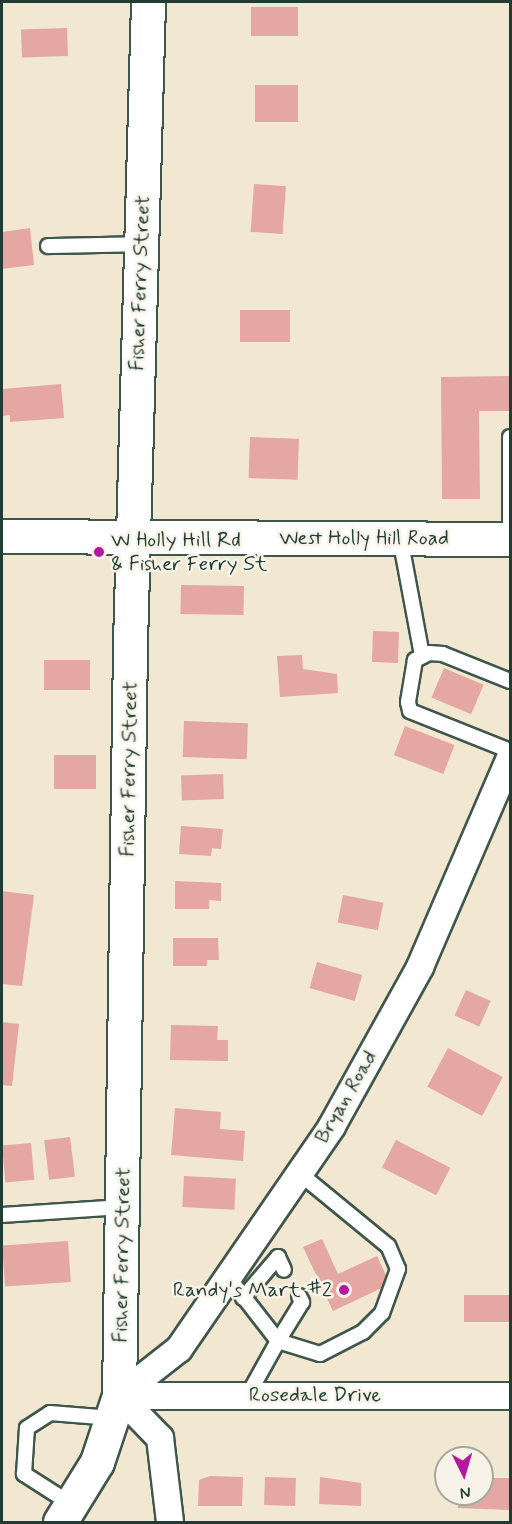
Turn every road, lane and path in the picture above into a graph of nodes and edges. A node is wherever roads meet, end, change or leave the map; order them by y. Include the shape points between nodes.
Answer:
1 (148, 2) edge
2 (141, 244) junction
3 (48, 246) dead end
4 (510, 437) edge
5 (2, 536) edge
6 (133, 537) junction
7 (400, 538) junction
8 (510, 539) edge
9 (422, 656) junction
10 (510, 681) edge
11 (510, 751) edge
12 (510, 758) edge
13 (299, 1173) junction
14 (123, 1207) junction
15 (2, 1215) edge
16 (284, 1270) dead end
17 (236, 1288) junction
18 (299, 1296) dead end
19 (278, 1341) junction
20 (248, 1395) junction
21 (510, 1396) edge
22 (116, 1407) junction
23 (66, 1513) edge
24 (170, 1522) edge

1 - 2 street, Fisher Ferry Street
2 - 3 lane
2 - 6 street, Fisher Ferry Street
4 - 8 lane
5 - 6 street, West Holly Hill Road
6 - 7 street, West Holly Hill Road
6 - 14 street, Fisher Ferry Street
7 - 8 street, West Holly Hill Road
7 - 9 lane
9 - 10 lane via 443,654
9 - 11 lane via 416,660 409,683 410,711
12 - 13 street, Bryan Road via 420,968
13 - 17 street, Bryan Road
13 - 19 lane via 388,1246 398,1269 382,1313 363,1332 320,1354
14 - 15 lane
14 - 22 street, Fisher Ferry Street
16 - 17 lane via 278,1257
17 - 19 lane
17 - 22 street, Bryan Road via 179,1349
18 - 19 lane via 302,1302
19 - 20 lane
20 - 21 street, Rosedale Drive
20 - 22 street, Rosedale Drive
22 - 23 street, Fisher Ferry Street via 97,1462
22 - 23 lane via 50,1413 27,1428 24,1474
22 - 24 street via 160,1438

